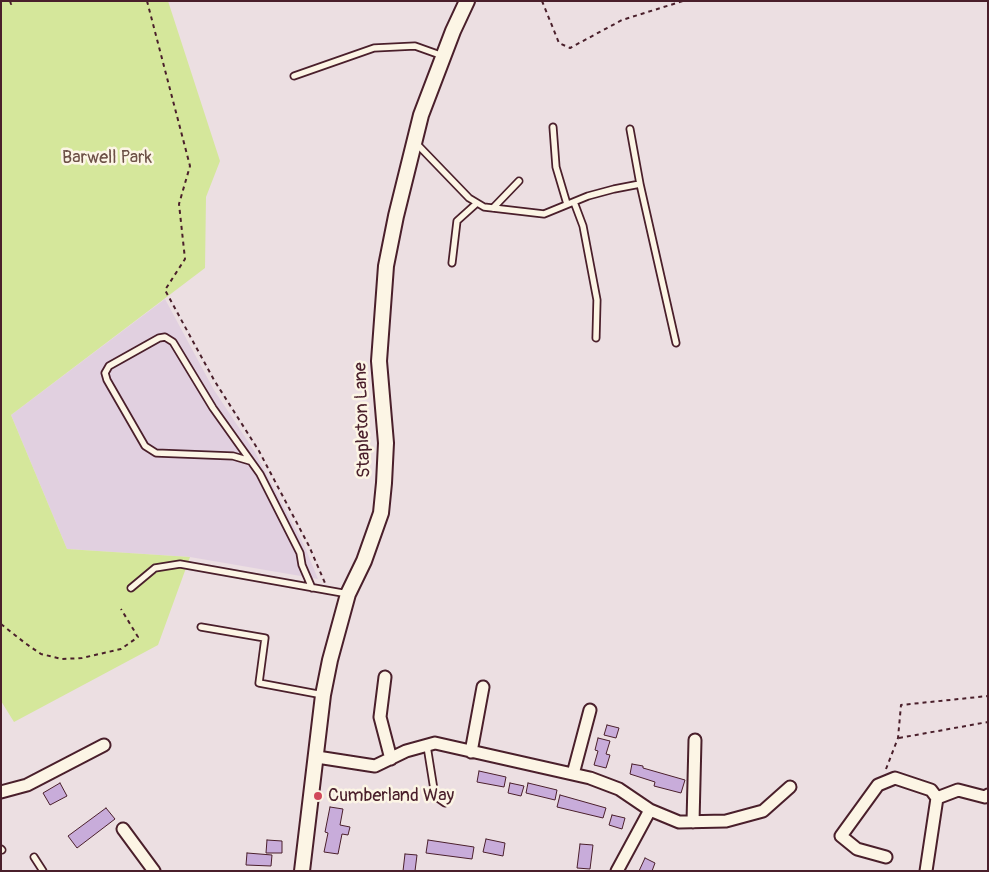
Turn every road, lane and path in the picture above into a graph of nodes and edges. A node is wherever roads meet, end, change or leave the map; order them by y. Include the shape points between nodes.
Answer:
1 (10, 1) edge
2 (15, 1) edge
3 (147, 1) edge
4 (467, 1) edge
5 (542, 1) edge
6 (683, 1) edge
7 (443, 56) junction
8 (294, 76) dead end
9 (553, 127) dead end
10 (630, 128) dead end
11 (415, 142) junction
12 (519, 181) dead end
13 (640, 184) junction
14 (574, 202) junction
15 (477, 203) junction
16 (568, 204) junction
17 (493, 208) junction
18 (452, 263) dead end
19 (596, 338) dead end
20 (676, 344) dead end
21 (250, 461) junction
22 (131, 588) dead end
23 (312, 588) junction
24 (328, 591) junction
25 (348, 594) junction
26 (121, 610) dead end
27 (1, 624) edge
28 (201, 627) dead end
29 (385, 677) dead end
30 (483, 687) dead end
31 (323, 695) junction
32 (988, 696) edge
33 (590, 710) dead end
34 (988, 722) edge
35 (898, 738) junction
36 (695, 740) dead end
37 (104, 745) dead end
38 (427, 746) junction
39 (471, 752) junction
40 (317, 757) junction
41 (391, 759) junction
42 (573, 774) junction
43 (878, 784) junction
44 (790, 787) dead end
45 (1, 792) edge
46 (988, 796) edge
47 (937, 798) junction
48 (445, 803) dead end
49 (650, 810) junction
50 (693, 822) junction
51 (123, 829) dead end
52 (34, 857) dead end
53 (886, 857) dead end
54 (43, 871) edge
55 (154, 871) edge
56 (302, 871) edge
57 (617, 871) edge
58 (926, 871) edge

1 - 2 path via 11,4
3 - 24 path via 190,166 179,204 184,259 165,290 214,380 258,451 309,546
4 - 7 street, Stapleton Lane
5 - 6 path via 560,43 570,48 622,20
7 - 8 lane via 415,46 374,48
7 - 11 street, Stapleton Lane via 421,115
9 - 16 lane via 556,167
10 - 13 lane
11 - 15 lane
11 - 25 street, Stapleton Lane via 386,266 379,361 386,443 381,513
12 - 17 lane
13 - 14 lane
13 - 20 lane
14 - 16 lane
14 - 19 lane via 583,226 597,300
15 - 17 lane
15 - 18 lane via 457,221
16 - 17 lane via 544,214
21 - 21 lane via 233,456 156,453 145,446 107,380 109,366 160,338 173,342
21 - 23 lane via 260,474 300,553
22 - 23 lane via 155,568 180,564
23 - 24 lane
24 - 25 lane
25 - 31 street, Stapleton Lane
26 - 27 path via 138,637 121,649 82,658 62,659 41,654
28 - 31 lane via 264,638 259,683
29 - 41 street via 380,717
30 - 39 street
31 - 40 street, Stapleton Lane
32 - 35 path via 901,706
33 - 42 street
34 - 35 path
35 - 43 path
36 - 50 street
37 - 45 street via 27,785
38 - 39 street via 435,744
38 - 41 street
38 - 48 lane via 435,796
39 - 42 street
40 - 41 street via 375,766
40 - 56 street, Stapleton Lane
42 - 49 street via 619,789
43 - 47 street via 895,778 930,790
43 - 53 street via 841,836 857,849
44 - 50 street via 763,811 726,821
46 - 47 street via 958,790
47 - 58 street
49 - 50 street via 679,822
49 - 57 street
51 - 55 street
52 - 54 lane

